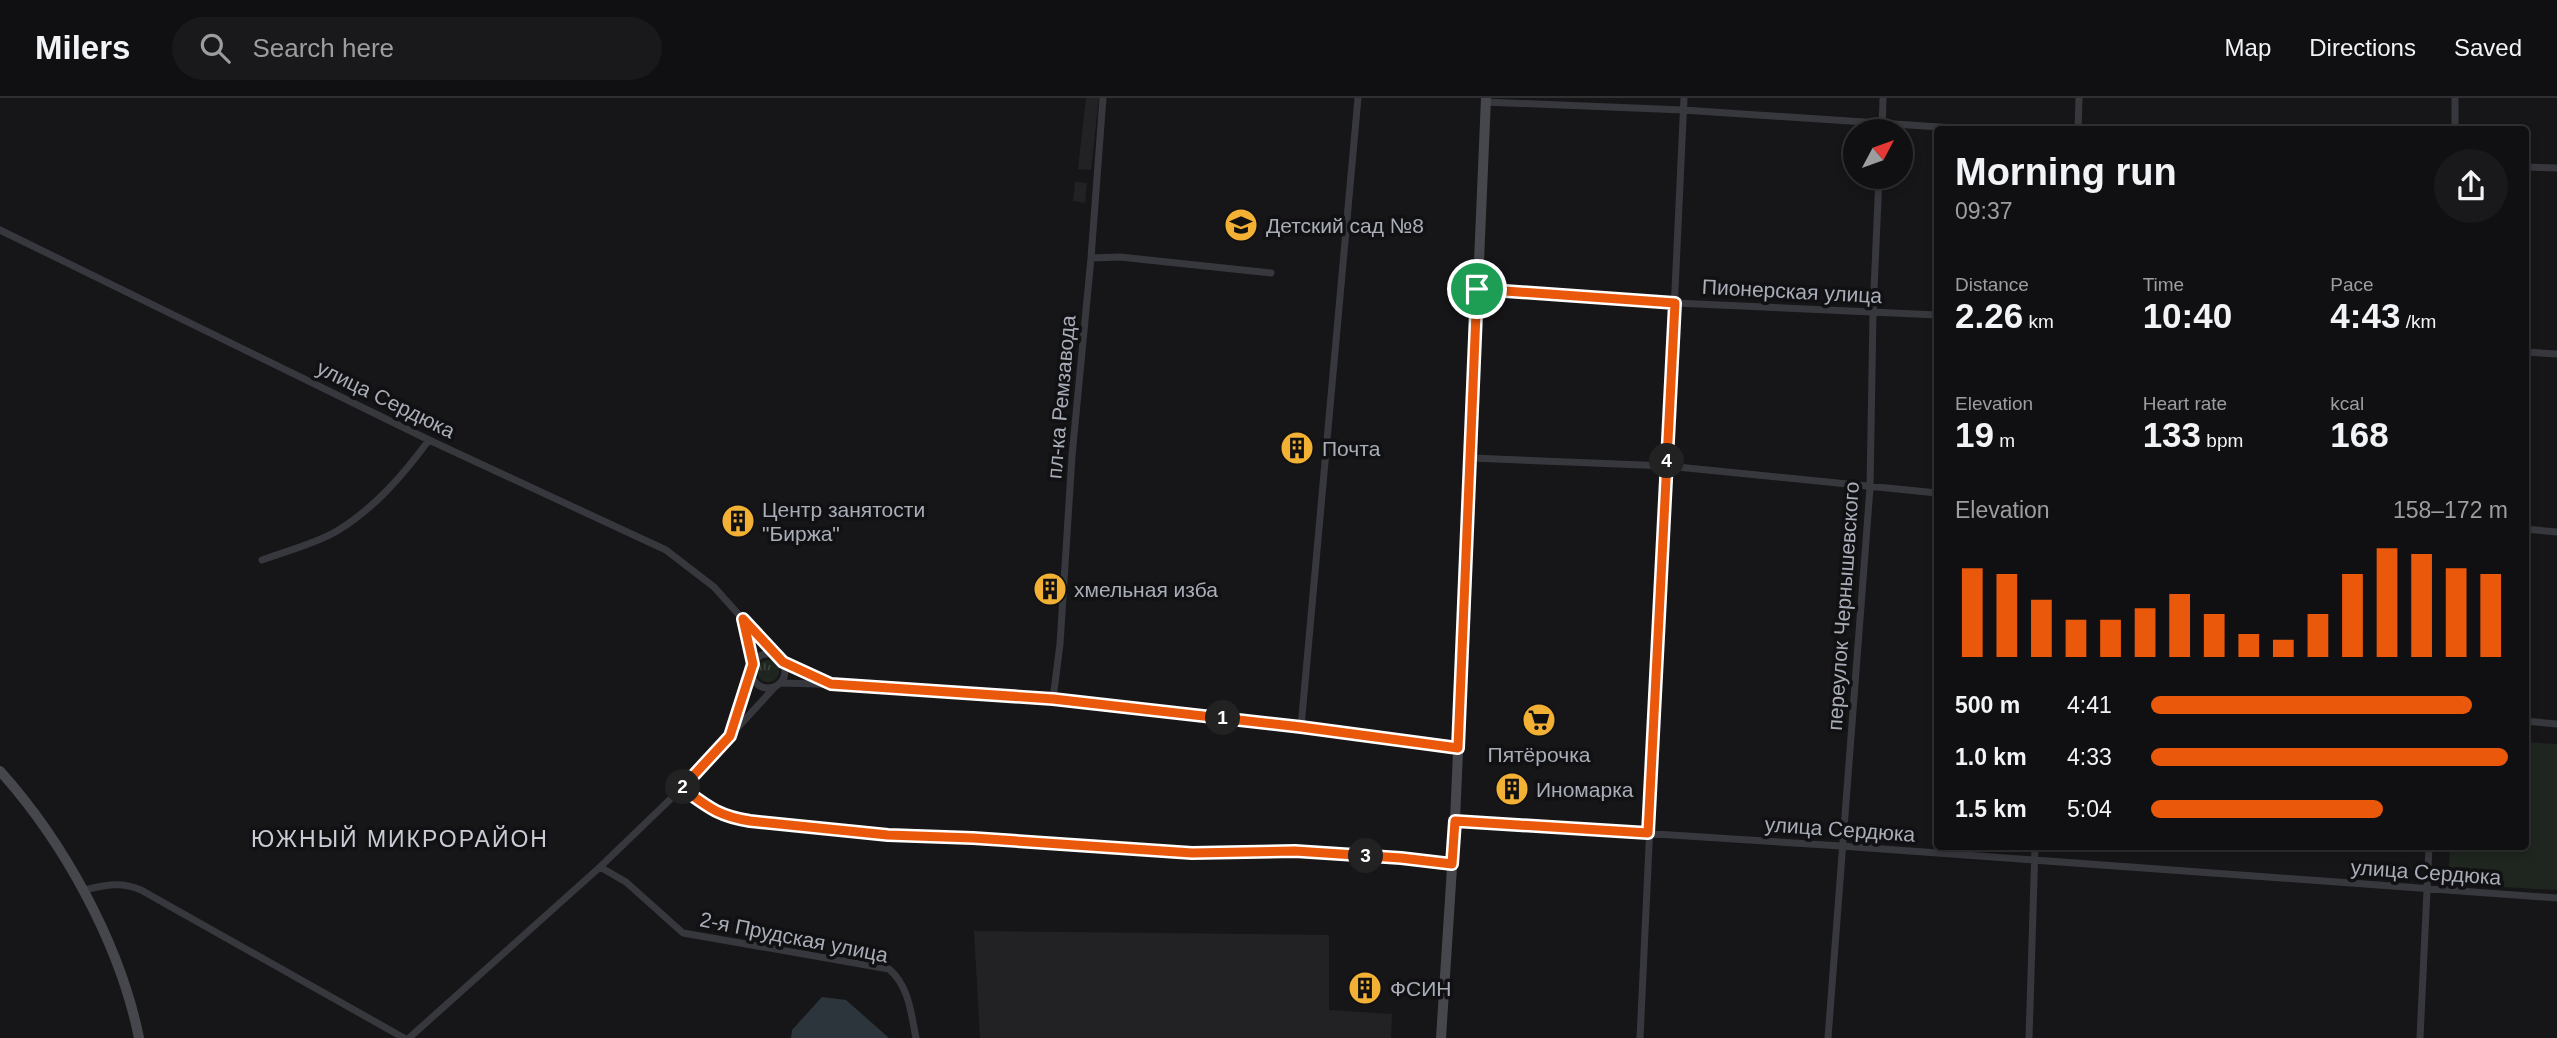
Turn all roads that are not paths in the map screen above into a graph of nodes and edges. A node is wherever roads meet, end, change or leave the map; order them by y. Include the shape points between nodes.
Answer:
1 (1104, 98) edge
2 (1357, 98) edge
3 (1684, 98) edge
4 (1883, 98) edge
5 (2079, 98) edge
6 (2455, 98) edge
7 (1485, 100) edge
8 (1684, 110) junction
9 (1882, 119) edge
10 (1843, 120) edge
11 (1913, 124) edge
12 (1934, 126) edge
13 (2078, 126) edge
14 (2455, 126) edge
15 (2529, 167) edge
16 (2557, 169) edge
17 (1879, 189) edge
18 (0, 230) edge
19 (1091, 258) junction
20 (1271, 273) dead end
21 (1477, 289) junction
22 (1675, 303) junction
23 (1873, 313) junction
24 (1934, 315) edge
25 (2529, 352) edge
26 (2557, 354) edge
27 (429, 440) junction
28 (1472, 458) junction
29 (1667, 466) junction
30 (1870, 488) junction
31 (1934, 493) edge
32 (2529, 529) edge
33 (2557, 532) edge
34 (262, 560) dead end
35 (743, 619) junction
36 (775, 655) junction
37 (783, 662) junction
38 (753, 664) junction
39 (751, 673) junction
40 (831, 684) junction
41 (778, 685) junction
42 (1053, 699) junction
43 (2529, 721) edge
44 (2557, 724) edge
45 (1301, 727) junction
46 (730, 736) junction
47 (1458, 748) junction
48 (0, 771) edge
49 (682, 788) junction
50 (1455, 821) junction
51 (1648, 833) junction
52 (1841, 846) junction
53 (2035, 850) edge
54 (2429, 850) edge
55 (2034, 861) junction
56 (1452, 864) junction
57 (600, 867) junction
58 (84, 890) junction
59 (2427, 890) junction
60 (2557, 898) edge
61 (139, 1038) edge
62 (406, 1038) edge
63 (916, 1038) edge
64 (1441, 1038) edge
65 (1640, 1038) edge
66 (1828, 1038) edge
67 (2029, 1038) edge
68 (2420, 1038) edge

1 - 19 street, пл-ка Ремзавода
2 - 45 street
3 - 8 street
4 - 9 street
5 - 13 street
6 - 14 street
7 - 8 street
7 - 21 main road
8 - 10 street
8 - 22 street
11 - 12 street
15 - 16 street
17 - 23 street, переулок Чернышевского
18 - 27 street, улица Сердюка
19 - 20 street
19 - 42 street, пл-ка Ремзавода
21 - 22 street, Пионерская улица
21 - 28 main road
22 - 23 street, Пионерская улица
22 - 29 street
23 - 24 street, Пионерская улица
23 - 30 street, переулок Чернышевского
25 - 26 street
27 - 34 street via 367,510 336,532
27 - 35 street, улица Сердюка via 666,550 714,587
28 - 29 street
28 - 47 main road
29 - 30 street
29 - 51 street
30 - 31 street
30 - 52 street, переулок Чернышевского
32 - 33 street
35 - 36 street, улица Сердюка
35 - 38 street
36 - 37 street
36 - 38 street via 760,656
37 - 40 street
37 - 41 street via 786,673
38 - 39 street
39 - 41 street via 759,686
39 - 46 street
40 - 41 street
40 - 42 street
41 - 46 street
42 - 45 street
43 - 44 street
45 - 47 street
46 - 49 street
47 - 50 main road
48 - 58 main road via 24,797
49 - 56 street via 727,818 888,835 1192,853 1295,851
49 - 57 street
50 - 51 street, улица Сердюка
50 - 56 main road
51 - 52 street, улица Сердюка
51 - 65 street
52 - 55 street, улица Сердюка
52 - 66 street, переулок Чернышевского
53 - 55 street
54 - 59 street
55 - 59 street, улица Сердюка
55 - 67 street
56 - 64 main road
57 - 62 street
57 - 63 street, 2-я Прудская улица via 626,882 683,933 888,969 904,988
58 - 61 main road via 116,962
58 - 62 street via 112,883 141,890
59 - 60 street, улица Сердюка
59 - 68 street

